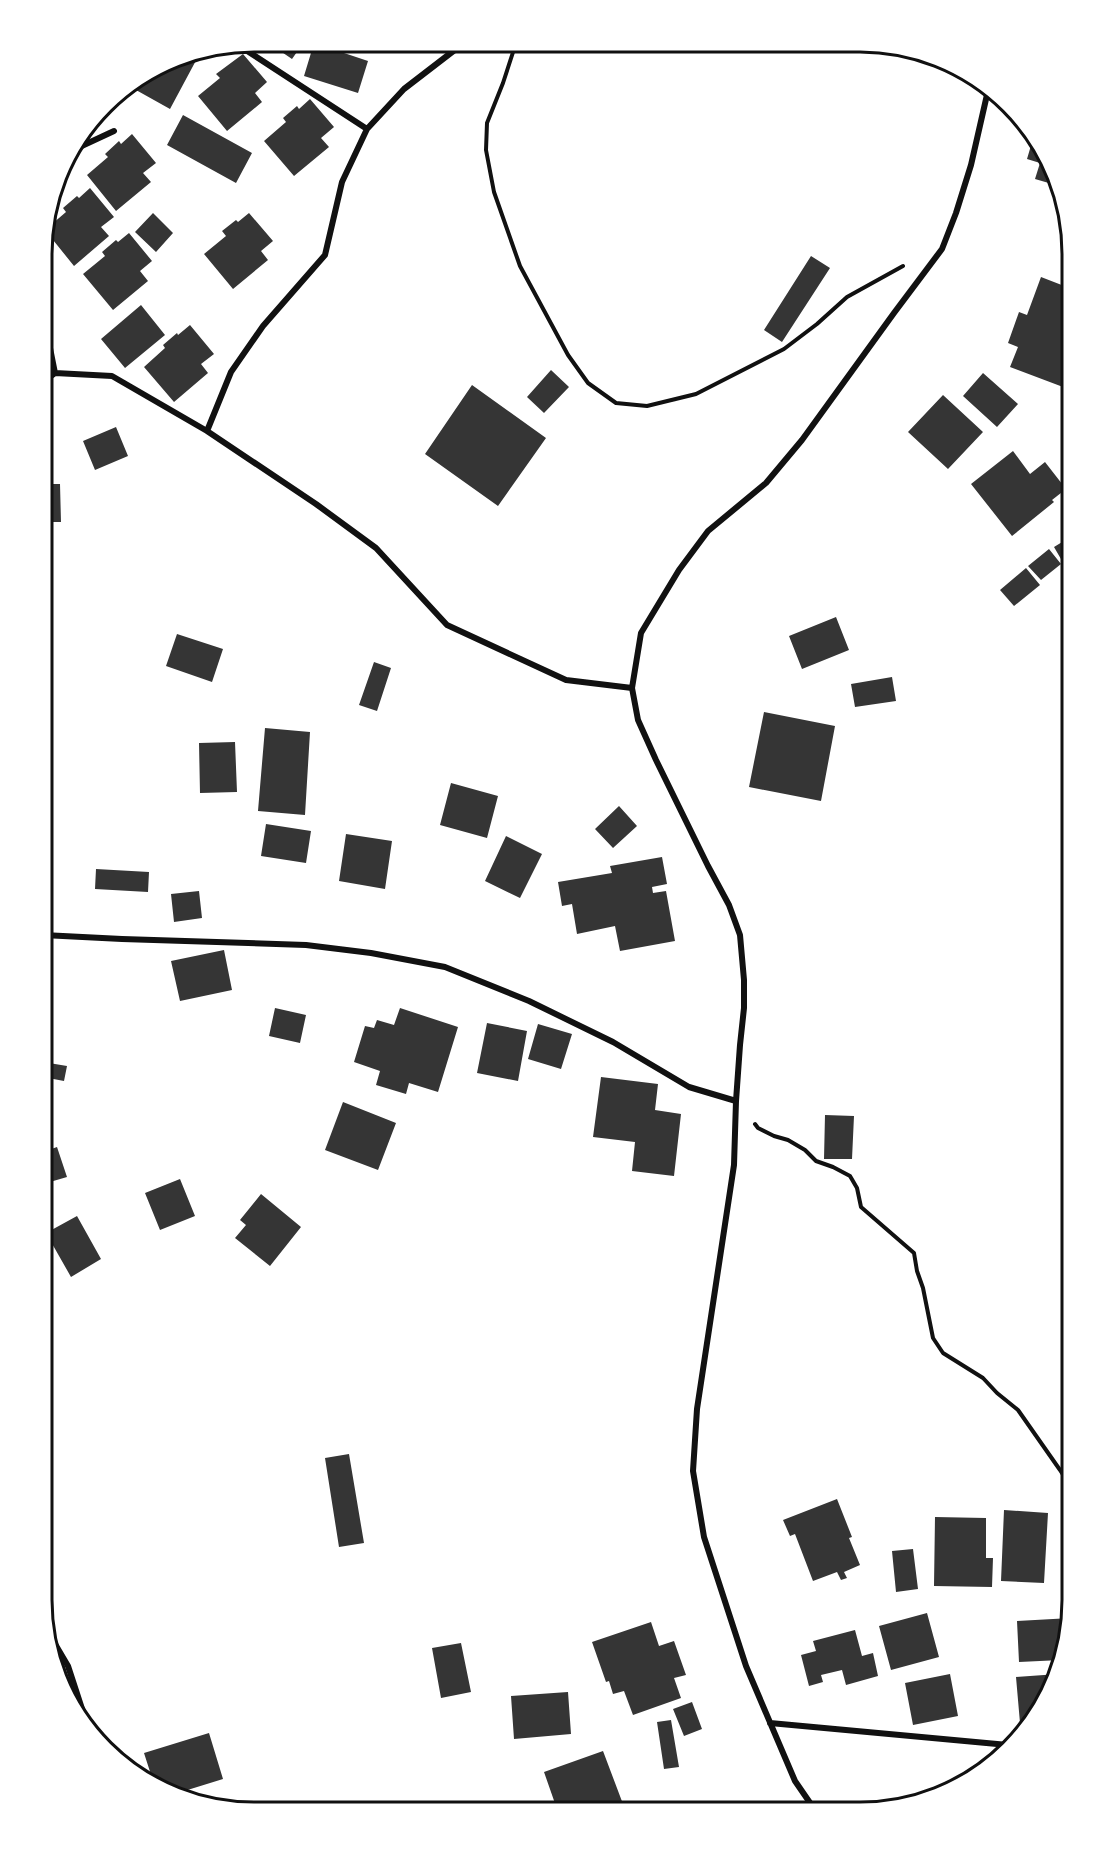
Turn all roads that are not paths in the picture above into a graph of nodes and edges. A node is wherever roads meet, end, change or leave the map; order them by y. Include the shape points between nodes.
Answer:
1 (249, 52) edge
2 (452, 52) edge
3 (986, 97) edge
4 (367, 129) junction
5 (114, 131) dead end
6 (86, 144) edge
7 (52, 358) edge
8 (55, 373) junction
9 (52, 375) edge
10 (207, 431) junction
11 (632, 688) junction
12 (52, 935) edge
13 (736, 1101) junction
14 (58, 1649) edge
15 (79, 1701) edge
16 (770, 1723) junction
17 (1000, 1744) edge
18 (809, 1802) edge

1 - 4 street
2 - 4 street via 404,89
3 - 11 street via 971,165 942,249 802,440 766,483 708,531 679,570 641,633
4 - 10 street via 342,182 325,255 263,326 231,372
5 - 6 street
7 - 8 street
8 - 9 street
8 - 10 street via 112,376
10 - 11 street via 376,548 447,625 566,680
11 - 13 street via 638,720 740,935 744,1008
12 - 13 street via 306,945 445,967 529,1001 613,1042 689,1087
13 - 16 street via 734,1165 697,1408 693,1471 704,1537 746,1666
14 - 15 street
16 - 17 street
16 - 18 street via 795,1781

